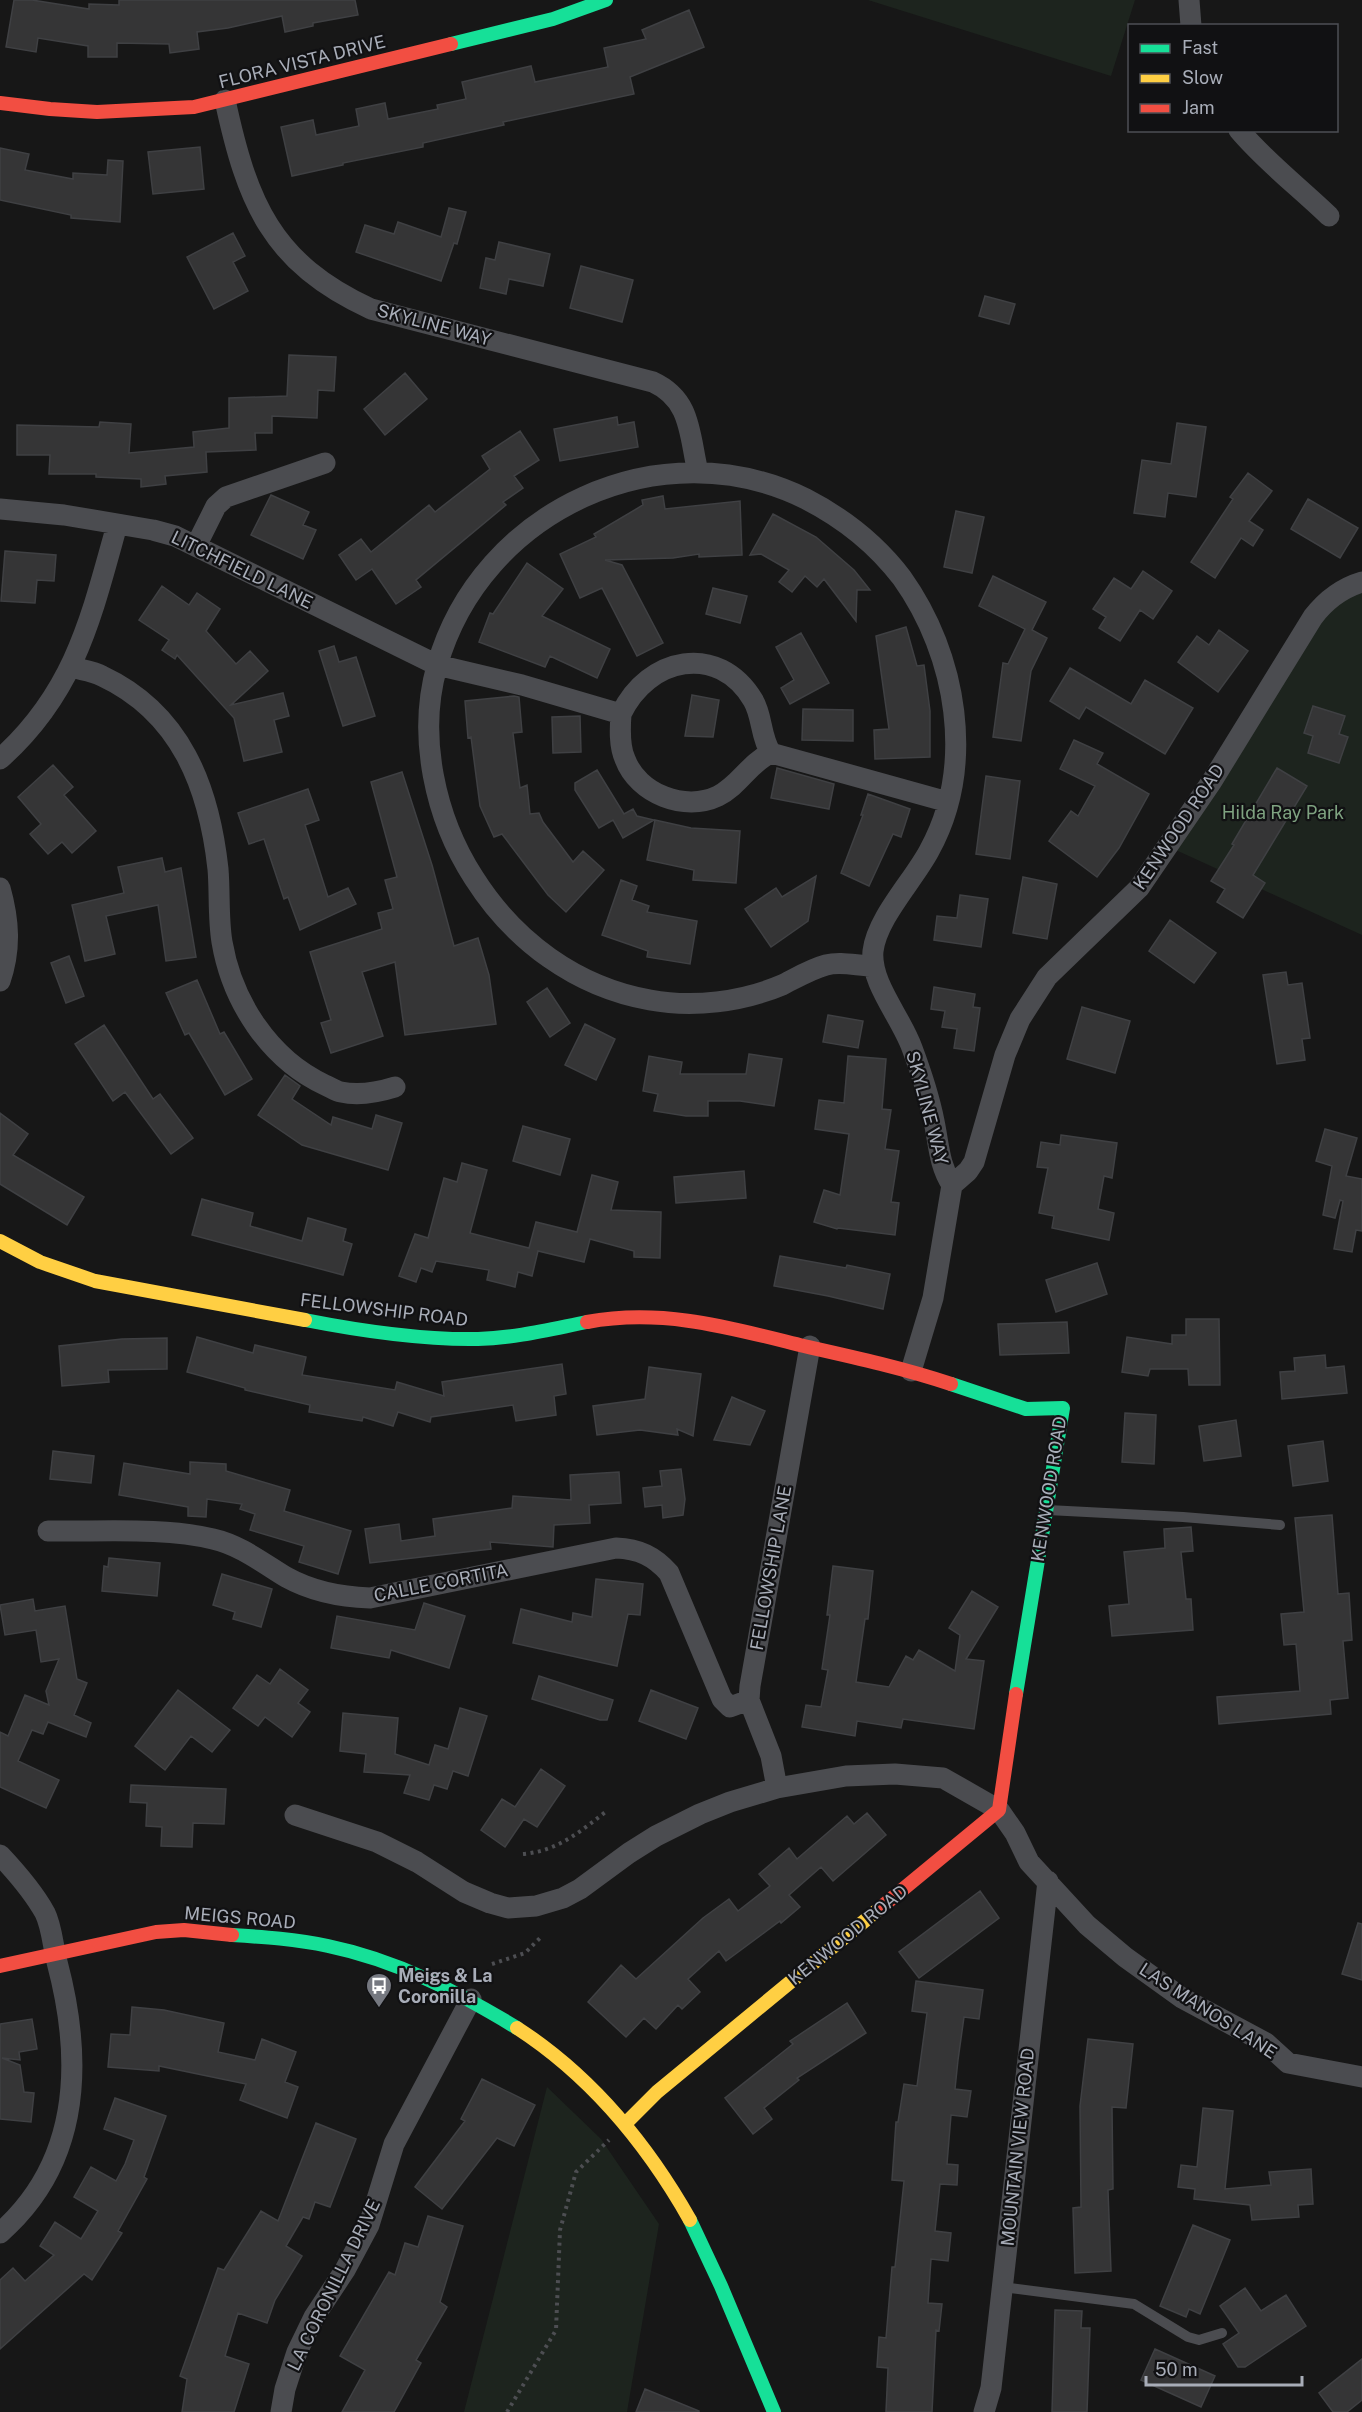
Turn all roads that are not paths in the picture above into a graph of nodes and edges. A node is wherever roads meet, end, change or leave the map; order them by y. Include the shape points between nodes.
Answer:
1 (1189, 0) edge
2 (596, 2) edge
3 (1191, 24) edge
4 (225, 100) junction
5 (0, 103) edge
6 (1241, 132) edge
7 (1329, 216) dead end
8 (325, 464) dead end
9 (698, 472) junction
10 (0, 509) edge
11 (117, 525) junction
12 (196, 546) junction
13 (1362, 582) edge
14 (437, 665) junction
15 (71, 668) junction
16 (621, 714) junction
17 (771, 753) junction
18 (0, 759) edge
19 (948, 802) junction
20 (0, 888) edge
21 (873, 966) junction
22 (0, 981) edge
23 (395, 1087) dead end
24 (952, 1185) junction
25 (0, 1241) edge
26 (810, 1346) junction
27 (911, 1371) junction
28 (1045, 1510) junction
29 (1280, 1525) dead end
30 (48, 1531) dead end
31 (749, 1700) junction
32 (777, 1788) junction
33 (999, 1810) junction
34 (295, 1815) dead end
35 (0, 1855) edge
36 (1048, 1881) junction
37 (55, 1953) junction
38 (0, 1966) edge
39 (471, 1999) junction
40 (1362, 2077) edge
41 (625, 2124) junction
42 (0, 2233) edge
43 (1002, 2287) junction
44 (1222, 2333) dead end
45 (281, 2412) edge
46 (774, 2412) edge
47 (984, 2412) edge

1 - 3 street
2 - 4 street, FLORA VISTA DRIVE via 546,21
4 - 5 street, FLORA VISTA DRIVE via 182,108 100,114
4 - 9 street, SKYLINE WAY via 237,156 264,220 301,265 320,280 371,309 664,387 678,399 686,416
6 - 7 street via 1260,155
8 - 12 street via 226,496 216,506
9 - 14 street via 623,482 584,496 536,524 478,582
9 - 19 street via 753,479 787,490 842,520 899,575 935,635 948,675 955,730
10 - 11 street, LITCHFIELD LANE
11 - 12 street, LITCHFIELD LANE via 176,536
11 - 15 street via 85,636
12 - 14 street, LITCHFIELD LANE
13 - 24 street, KENWOOD ROAD via 1341,590 1313,616 1212,781 1139,888 1047,977 1020,1019 1005,1055 974,1162
14 - 16 street, LITCHFIELD LANE
14 - 21 street via 429,720 431,759 448,827 464,863 486,896 511,926 558,964 616,993 678,1004 741,998 832,963
15 - 18 street via 42,715
15 - 23 street via 100,675 146,704 167,723 180,745 201,790 212,829 222,941 229,973 265,1039 308,1077 340,1092 368,1093
16 - 17 street via 639,686 656,672 678,664 711,666 731,675 753,700
16 - 17 street via 628,767 651,791 672,800 694,802 715,797 734,786 756,760
17 - 19 street
19 - 21 street via 939,832 874,944
20 - 22 street via 7,913 8,942
21 - 24 street, SKYLINE WAY via 875,978 909,1040 924,1080 940,1163
24 - 27 street via 933,1298
25 - 26 street, FELLOWSHIP ROAD via 40,1262 95,1281 345,1328 479,1339 604,1319 643,1317 695,1320
26 - 27 street, FELLOWSHIP ROAD
26 - 31 street, FELLOWSHIP LANE
27 - 28 street, KENWOOD ROAD via 1026,1409 1063,1408
28 - 29 lane
28 - 33 street, KENWOOD ROAD
30 - 31 street, CALLE CORTITA via 183,1534 214,1539 234,1546 302,1585 342,1597 370,1598 616,1548 640,1551 661,1563 669,1573 722,1699 730,1707
31 - 32 street, FELLOWSHIP LANE via 771,1756
32 - 33 street via 846,1776 895,1774 943,1778
32 - 34 street via 700,1814 656,1836 563,1898 536,1906 508,1908 464,1892 376,1842
33 - 36 street, LAS MANOS LANE via 1016,1833 1029,1862
33 - 41 street, KENWOOD ROAD via 657,2092
35 - 37 street via 45,1913
36 - 40 street, LAS MANOS LANE via 1087,1925 1182,1998 1266,2043 1288,2063
36 - 43 street, MOUNTAIN VIEW ROAD
37 - 38 street, MEIGS ROAD
37 - 39 street, MEIGS ROAD via 180,1930 272,1937 344,1949 396,1965
37 - 42 street via 72,2033 67,2125 48,2175 33,2198
39 - 41 street, MEIGS ROAD via 566,2067
39 - 45 street, LA CORONILLA DRIVE via 394,2144 369,2225 297,2352
41 - 46 street, MEIGS ROAD via 684,2209
43 - 44 lane via 1134,2304 1198,2340
43 - 47 street, MOUNTAIN VIEW ROAD via 991,2388

